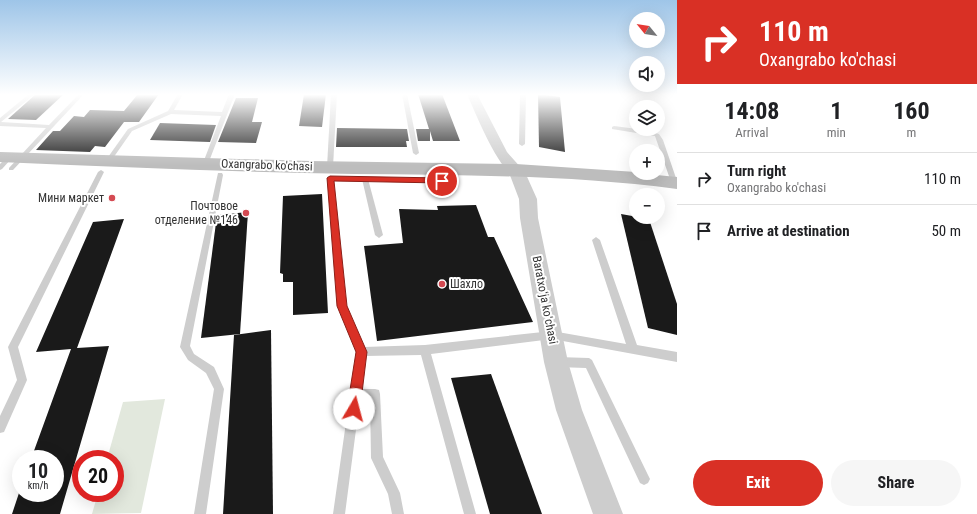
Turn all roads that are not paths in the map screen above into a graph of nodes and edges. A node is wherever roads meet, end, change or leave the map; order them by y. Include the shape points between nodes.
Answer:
1 (58, 118) edge
2 (157, 118) edge
3 (223, 118) edge
4 (333, 118) edge
5 (409, 118) edge
6 (484, 118) edge
7 (523, 118) edge
8 (0, 122) edge
9 (50, 127) junction
10 (614, 128) dead end
11 (522, 144) dead end
12 (416, 153) dead end
13 (7, 163) edge
14 (206, 163) junction
15 (105, 166) junction
16 (330, 173) junction
17 (220, 175) junction
18 (519, 175) junction
19 (365, 179) junction
20 (676, 187) edge
21 (379, 235) dead end
22 (596, 240) dead end
23 (552, 335) junction
24 (633, 349) junction
25 (425, 350) junction
26 (362, 352) junction
27 (677, 357) edge
28 (556, 362) junction
29 (356, 394) junction
30 (0, 428) edge
31 (644, 479) dead end
32 (200, 514) edge
33 (339, 514) edge
34 (398, 514) edge
35 (470, 514) edge
36 (608, 514) edge

1 - 9 lane
2 - 15 lane via 130,130
3 - 14 lane
4 - 16 lane
5 - 12 lane
6 - 18 street, Baratxoʻja koʻchasi via 502,154
7 - 11 lane
8 - 9 lane
9 - 13 lane
10 - 20 lane via 656,135
13 - 15 main road, Oxangrabo ko'chasi
14 - 15 main road, Oxangrabo ko'chasi
14 - 16 main road, Oxangrabo ko'chasi
15 - 17 main road, Oxangrabo ko'chasi
15 - 30 lane via 13,347 22,380
16 - 17 main road, Oxangrabo ko'chasi
16 - 18 main road, Oxangrabo ko'chasi
16 - 19 main road, Oxangrabo ko'chasi
16 - 26 lane via 342,306
17 - 32 lane via 184,347 191,356 210,370 219,389
18 - 19 main road, Oxangrabo ko'chasi
18 - 20 main road, Oxangrabo ko'chasi via 631,189
18 - 23 street, Baratxoʻja koʻchasi via 528,199 528,218
19 - 21 lane
22 - 24 lane
23 - 24 lane
23 - 25 lane
23 - 28 street, Baratxoʻja koʻchasi
24 - 27 lane
25 - 26 lane
25 - 35 lane
26 - 29 lane
28 - 31 lane via 589,363
28 - 36 street, Baratxoʻja koʻchasi via 569,410
29 - 33 lane
29 - 34 lane via 375,394 377,458 394,493

